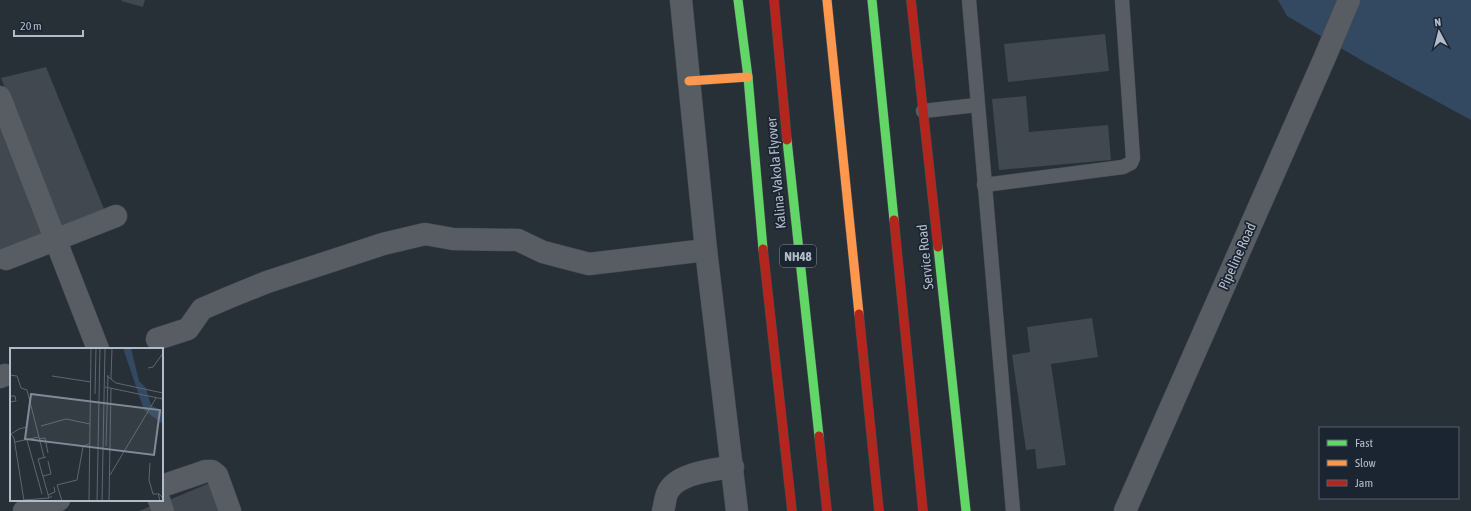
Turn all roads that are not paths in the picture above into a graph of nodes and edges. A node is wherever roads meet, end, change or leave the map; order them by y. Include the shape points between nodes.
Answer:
1 (681, 0) edge
2 (738, 0) edge
3 (774, 0) edge
4 (827, 0) edge
5 (872, 0) edge
6 (911, 0) edge
7 (969, 0) edge
8 (1122, 0) edge
9 (1349, 0) edge
10 (748, 77) junction
11 (689, 80) junction
12 (0, 97) edge
13 (977, 105) junction
14 (923, 111) junction
15 (984, 185) junction
16 (116, 216) dead end
17 (55, 240) junction
18 (706, 250) junction
19 (6, 259) dead end
20 (157, 339) dead end
21 (98, 348) edge
22 (733, 467) junction
23 (163, 486) edge
24 (56, 501) edge
25 (159, 501) edge
26 (24, 511) edge
27 (163, 511) edge
28 (230, 511) edge
29 (663, 511) edge
30 (737, 511) edge
31 (792, 511) edge
32 (827, 511) edge
33 (879, 511) edge
34 (923, 511) edge
35 (966, 511) edge
36 (1013, 511) edge
37 (1125, 511) edge

1 - 11 street
2 - 10 main road
3 - 32 main road, Kalina-Vakola Flyover / NH48 via 793,203
4 - 33 main road
5 - 34 main road
6 - 14 main road, Service Road
7 - 13 lane
8 - 15 lane via 1133,158 1131,163 1123,167
9 - 37 street, Pipeline Road
10 - 11 main road
10 - 31 main road via 766,275
11 - 18 street
12 - 17 street
13 - 14 lane
13 - 15 lane
14 - 35 main road, Service Road
15 - 36 lane
16 - 17 street
17 - 19 street
17 - 21 street
18 - 20 street via 589,264 544,252 518,240 453,239 425,234 376,246 267,282 202,309 188,329
18 - 22 street
22 - 29 street via 709,470 680,479 669,490
22 - 30 street
23 - 28 street via 212,471 217,475
24 - 26 street
25 - 27 street

